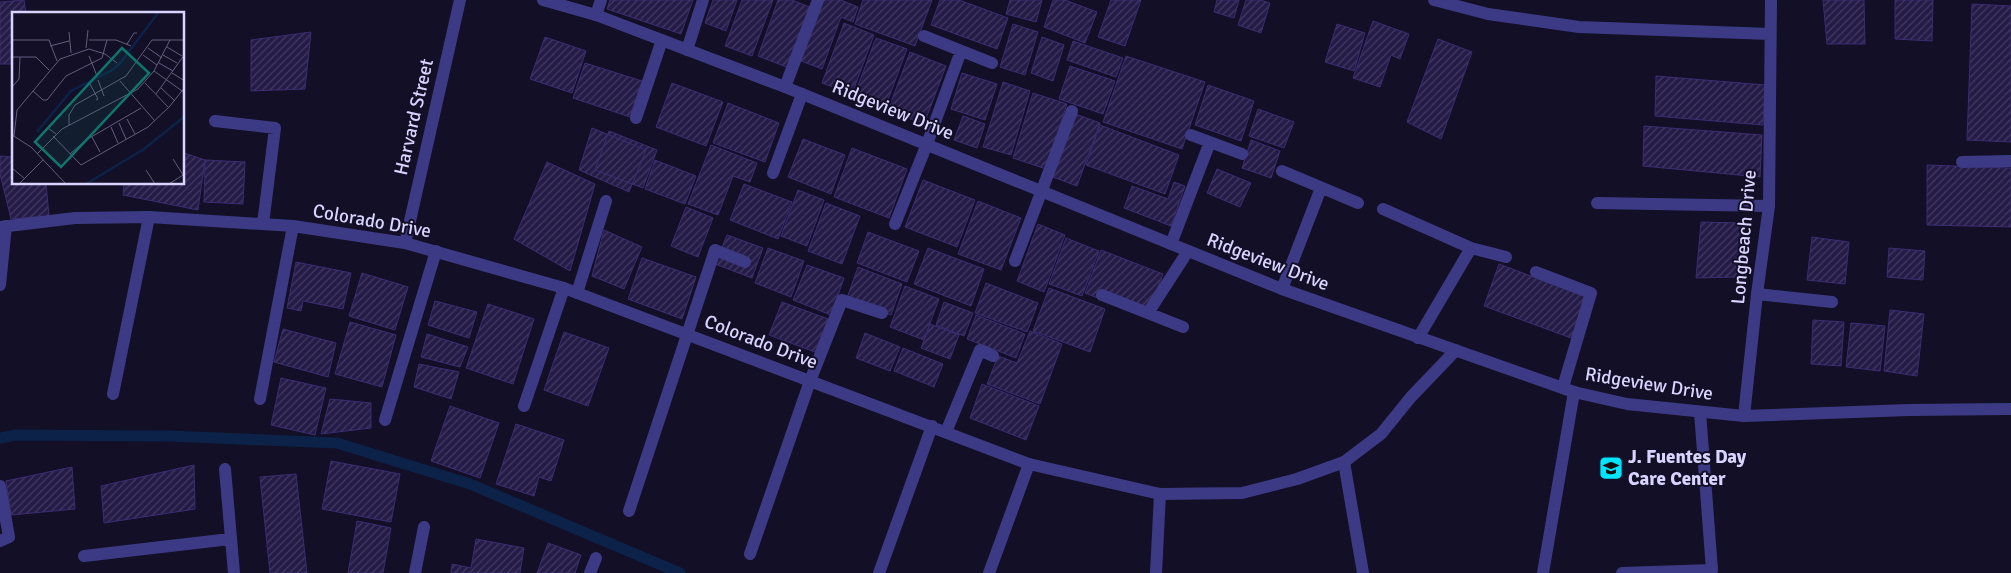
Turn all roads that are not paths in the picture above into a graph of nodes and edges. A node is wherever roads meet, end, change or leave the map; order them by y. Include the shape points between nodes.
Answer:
1 (460, 0) edge
2 (543, 0) edge
3 (601, 0) edge
4 (703, 0) edge
5 (818, 0) edge
6 (1434, 0) edge
7 (1771, 0) edge
8 (596, 16) junction
9 (1770, 34) junction
10 (924, 36) dead end
11 (662, 40) junction
12 (687, 50) junction
13 (961, 51) junction
14 (992, 63) dead end
15 (785, 87) junction
16 (802, 94) junction
17 (1072, 111) dead end
18 (636, 118) dead end
19 (215, 121) dead end
20 (1191, 135) dead end
21 (1210, 142) junction
22 (927, 144) junction
23 (1242, 154) dead end
24 (2011, 161) edge
25 (1962, 162) dead end
26 (1282, 171) dead end
27 (773, 173) dead end
28 (1321, 188) junction
29 (1042, 190) junction
30 (606, 202) dead end
31 (1358, 203) dead end
32 (1597, 203) dead end
33 (1770, 206) junction
34 (1383, 209) dead end
35 (149, 217) junction
36 (263, 224) junction
37 (895, 224) dead end
38 (3, 226) edge
39 (293, 226) junction
40 (405, 243) junction
41 (1171, 244) junction
42 (1471, 248) junction
43 (436, 251) junction
44 (1188, 251) junction
45 (1506, 257) dead end
46 (1016, 261) dead end
47 (745, 262) dead end
48 (1536, 272) dead end
49 (0, 285) edge
50 (564, 288) junction
51 (1282, 289) junction
52 (577, 293) junction
53 (1757, 294) junction
54 (1102, 295) dead end
55 (1832, 302) dead end
56 (882, 313) dead end
57 (1148, 314) junction
58 (1183, 327) dead end
59 (688, 334) junction
60 (1418, 338) junction
61 (1456, 350) junction
62 (993, 356) dead end
63 (810, 381) junction
64 (1568, 389) junction
65 (114, 394) dead end
66 (260, 399) dead end
67 (524, 406) dead end
68 (2011, 409) edge
69 (1700, 412) junction
70 (1744, 416) junction
71 (385, 420) dead end
72 (932, 426) junction
73 (946, 432) junction
74 (1344, 462) junction
75 (1029, 464) junction
76 (225, 469) dead end
77 (0, 486) edge
78 (1160, 494) junction
79 (629, 511) dead end
80 (424, 526) dead end
81 (230, 539) junction
82 (0, 541) edge
83 (750, 554) dead end
84 (84, 556) dead end
85 (596, 558) dead end
86 (234, 573) edge
87 (415, 573) edge
88 (590, 573) edge
89 (879, 573) edge
90 (989, 573) edge
91 (1156, 573) edge
92 (1362, 573) edge
93 (1543, 573) edge
94 (1622, 573) edge

1 - 40 street, Harvard Street
2 - 8 street, Ridgeview Drive
3 - 8 street
4 - 12 street
5 - 15 street
6 - 9 street via 1488,14 1579,27
7 - 9 street, Longbeach Drive
8 - 11 street, Ridgeview Drive
9 - 33 street, Longbeach Drive
10 - 13 street
11 - 12 street, Ridgeview Drive
11 - 18 street
12 - 15 street, Ridgeview Drive
13 - 14 street
13 - 22 street
15 - 16 street, Ridgeview Drive
16 - 22 street, Ridgeview Drive
16 - 27 street
17 - 29 street
19 - 36 street via 275,128
20 - 21 street
21 - 23 street
21 - 41 street
22 - 29 street, Ridgeview Drive
22 - 37 street
24 - 25 street
26 - 28 street
28 - 31 street
28 - 51 street
29 - 41 street, Ridgeview Drive
29 - 46 street
30 - 52 street
32 - 33 street
33 - 53 street, Longbeach Drive
34 - 42 street
35 - 36 street, Colorado Drive
35 - 38 street, Colorado Drive via 75,218
35 - 65 street
36 - 39 street, Colorado Drive
38 - 49 street
39 - 40 street, Colorado Drive
39 - 66 street
40 - 43 street, Colorado Drive
41 - 44 street, Ridgeview Drive
42 - 45 street
42 - 60 street
43 - 50 street, Colorado Drive
43 - 71 street
44 - 51 street, Ridgeview Drive
44 - 57 street
47 - 59 street via 714,250
48 - 64 street via 1591,293
50 - 52 street, Colorado Drive
50 - 67 street
51 - 60 street, Ridgeview Drive
52 - 59 street, Colorado Drive
53 - 55 street
53 - 70 street, Longbeach Drive
54 - 57 street
56 - 63 street via 842,300
57 - 58 street
59 - 63 street, Colorado Drive
59 - 79 street
60 - 61 street, Ridgeview Drive
61 - 64 street, Ridgeview Drive
61 - 74 street, Colorado Drive via 1381,434
62 - 73 street via 980,350
63 - 72 street, Colorado Drive
63 - 83 street
64 - 69 street, Ridgeview Drive via 1627,404
64 - 93 street
68 - 70 street, Ridgeview Drive
69 - 70 street, Ridgeview Drive
69 - 94 street via 1712,570
72 - 73 street, Colorado Drive
72 - 89 street
73 - 75 street, Colorado Drive
74 - 78 street, Colorado Drive via 1297,479 1242,493
74 - 92 street
75 - 78 street, Colorado Drive
75 - 90 street
76 - 81 street
77 - 82 street via 9,537
78 - 91 street
80 - 87 street
81 - 84 street
81 - 86 street
85 - 88 street

